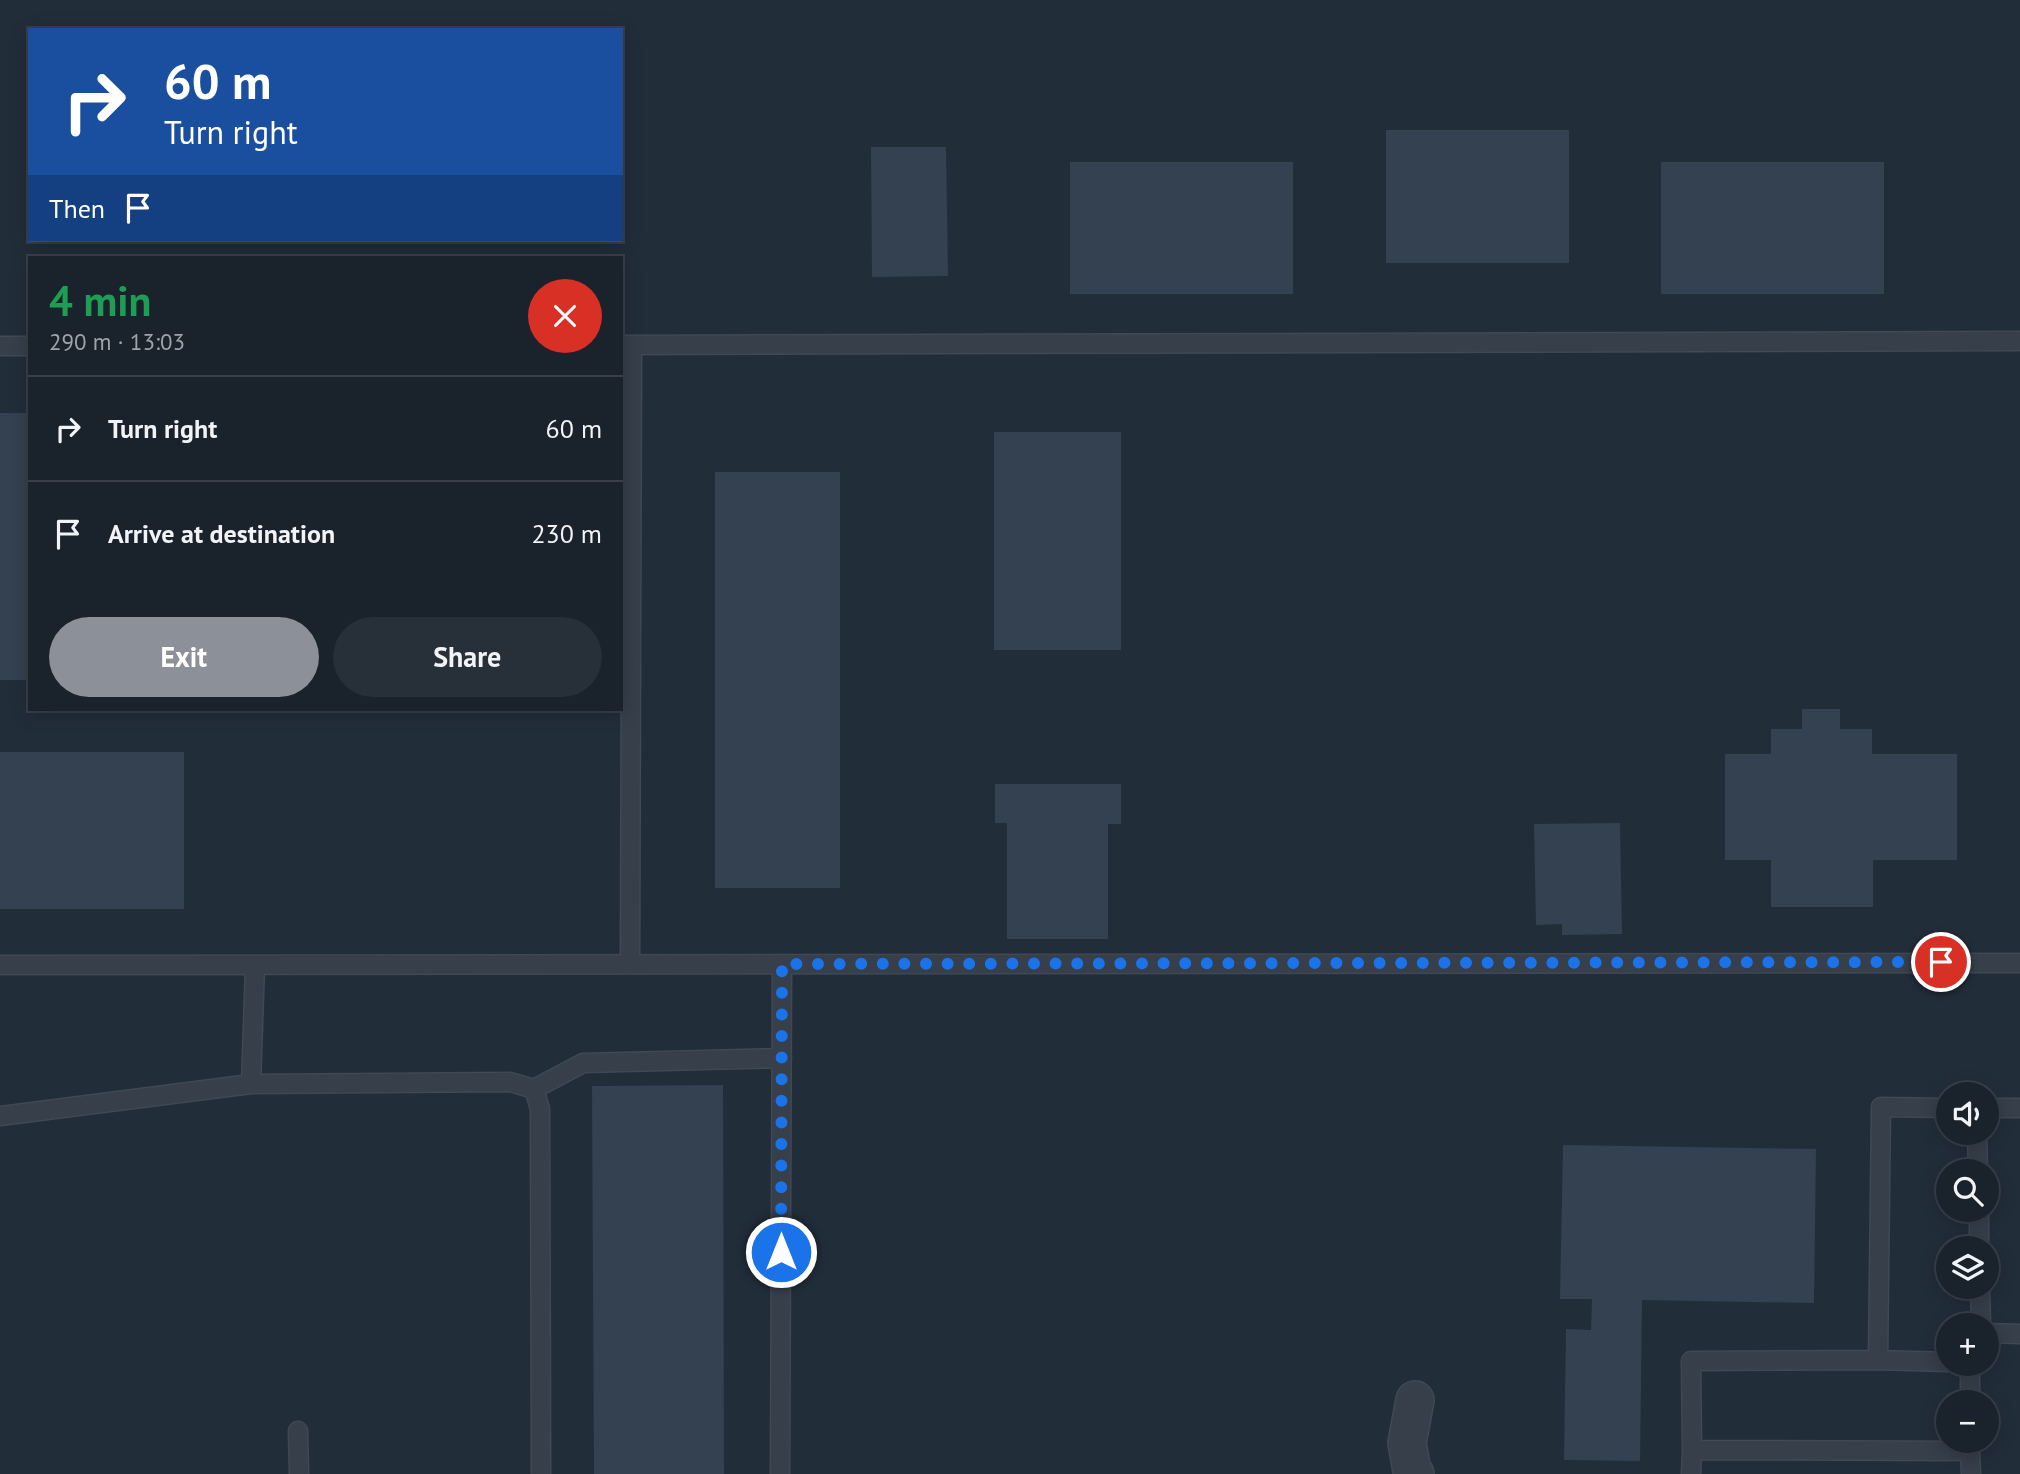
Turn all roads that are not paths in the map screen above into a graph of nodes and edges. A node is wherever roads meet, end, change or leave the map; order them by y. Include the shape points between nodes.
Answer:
1 (2020, 341) edge
2 (627, 345) edge
3 (0, 346) edge
4 (28, 346) edge
5 (2020, 963) edge
6 (630, 964) junction
7 (782, 964) junction
8 (0, 965) edge
9 (255, 965) junction
10 (782, 1058) junction
11 (251, 1084) junction
12 (534, 1089) junction
13 (1936, 1108) edge
14 (1999, 1108) edge
15 (2020, 1108) edge
16 (0, 1116) edge
17 (1999, 1333) edge
18 (2020, 1334) edge
19 (1878, 1360) junction
20 (1936, 1362) edge
21 (1415, 1400) dead end
22 (298, 1431) dead end
23 (1936, 1446) edge
24 (1692, 1450) junction
25 (1970, 1453) edge
26 (299, 1474) edge
27 (541, 1474) edge
28 (780, 1474) edge
29 (1415, 1474) edge
30 (1692, 1474) edge
31 (1971, 1474) edge

1 - 2 lane
2 - 6 lane
3 - 4 lane
5 - 7 lane
6 - 7 lane
6 - 9 lane
7 - 10 lane
8 - 9 lane
9 - 11 lane
10 - 12 lane via 583,1063
10 - 28 lane
11 - 12 lane via 510,1082
11 - 16 lane
12 - 27 lane via 540,1108
13 - 19 lane via 1881,1107
14 - 15 lane
17 - 18 lane
19 - 20 lane
19 - 24 lane via 1690,1361
21 - 29 street via 1407,1443
22 - 26 lane
23 - 24 lane
24 - 30 lane
25 - 31 lane

